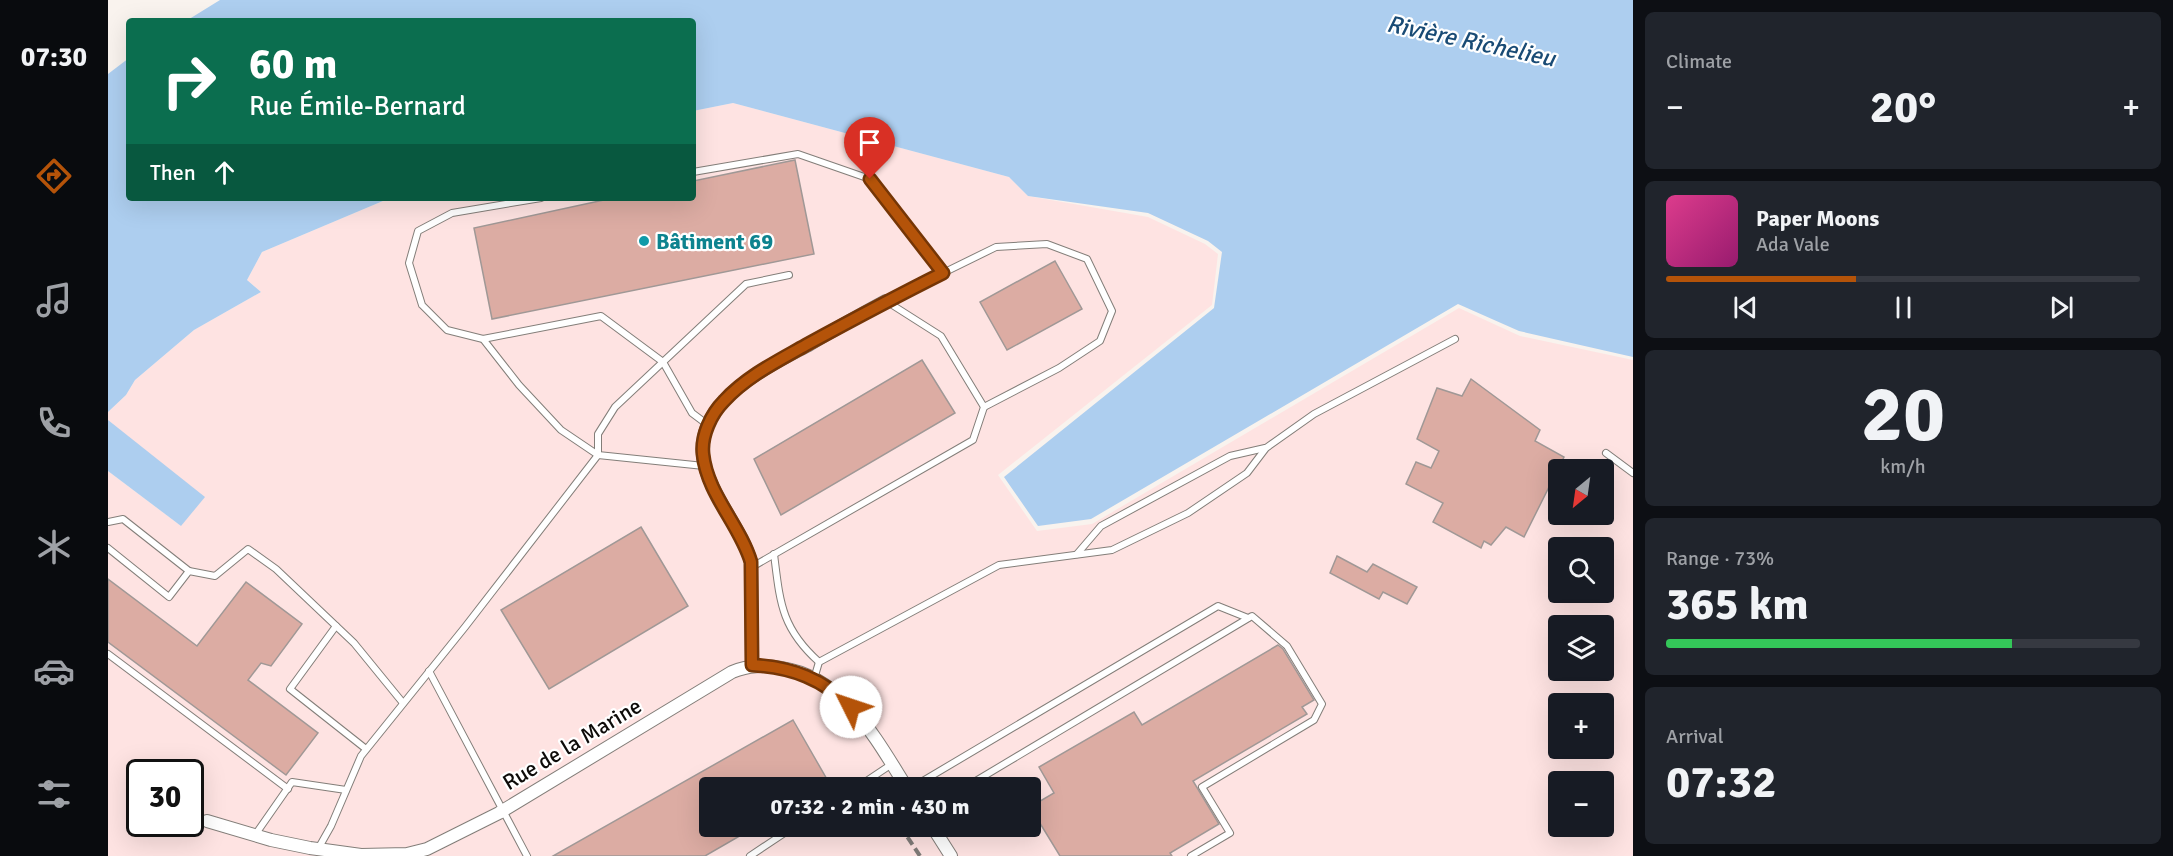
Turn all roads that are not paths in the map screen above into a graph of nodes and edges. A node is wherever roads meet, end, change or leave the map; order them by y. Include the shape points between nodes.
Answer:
1 (696, 171) edge
2 (523, 201) edge
3 (943, 273) junction
4 (789, 275) dead end
5 (886, 301) junction
6 (483, 339) junction
7 (1455, 339) dead end
8 (663, 362) junction
9 (984, 407) junction
10 (708, 425) junction
11 (1266, 448) junction
12 (1606, 453) dead end
13 (598, 455) junction
14 (705, 466) junction
15 (1633, 473) edge
16 (108, 522) edge
17 (108, 548) edge
18 (774, 554) junction
19 (1077, 554) junction
20 (752, 567) junction
21 (189, 571) junction
22 (1248, 618) junction
23 (336, 626) junction
24 (108, 654) edge
25 (819, 662) junction
26 (752, 665) junction
27 (429, 671) junction
28 (814, 679) junction
29 (403, 703) junction
30 (366, 749) junction
31 (892, 764) junction
32 (872, 777) edge
33 (901, 777) edge
34 (928, 777) edge
35 (982, 777) edge
36 (288, 789) junction
37 (346, 790) junction
38 (503, 811) junction
39 (207, 821) dead end
40 (255, 835) junction
41 (778, 837) edge
42 (939, 837) edge
43 (318, 849) junction
44 (527, 856) edge
45 (750, 856) edge
46 (951, 856) edge
47 (1191, 856) edge

1 - 3 lane via 798,154 870,179
2 - 6 lane via 452,213 418,231 409,263 422,305 447,330
3 - 5 lane
3 - 9 lane via 996,247 1047,244 1087,259 1112,311 1100,341 1059,368
4 - 8 lane via 746,284
5 - 9 lane via 941,336
5 - 10 street via 752,377 724,400
6 - 8 lane via 601,316
6 - 13 lane via 561,430
7 - 11 lane via 1314,414
8 - 10 lane via 692,413
8 - 13 lane via 615,407 598,435
9 - 18 lane via 973,440
10 - 14 street via 703,452
11 - 19 lane via 1230,456 1101,526
11 - 19 lane via 1247,473 1188,513 1112,550
12 - 15 lane
13 - 14 lane
13 - 27 lane
14 - 20 street via 748,551
16 - 21 lane via 123,519
17 - 21 lane via 170,597
18 - 20 lane
18 - 25 lane via 779,595 790,629
19 - 25 lane via 999,564
20 - 26 street
21 - 23 lane via 215,576 248,549 276,569
22 - 34 lane via 1218,606
22 - 35 lane
22 - 47 lane via 1252,616 1287,646 1322,704 1314,720 1202,787 1230,833
23 - 29 lane
23 - 30 lane via 290,689
24 - 36 lane
25 - 28 lane
26 - 28 street, Rue de la Marine via 787,668
26 - 38 street, Rue de la Marine via 732,672
27 - 29 lane
27 - 38 lane
28 - 31 street, Rue de la Marine via 860,716
29 - 30 lane
30 - 37 lane
31 - 32 lane
31 - 33 street, Rue de la Marine
36 - 37 lane via 292,782
36 - 40 lane
37 - 43 lane
38 - 43 street, Rue de la Marine via 445,841 407,854 361,855
38 - 44 lane
39 - 40 street, Rue de la Marine
40 - 43 street, Rue de la Marine
41 - 45 lane
42 - 46 street

